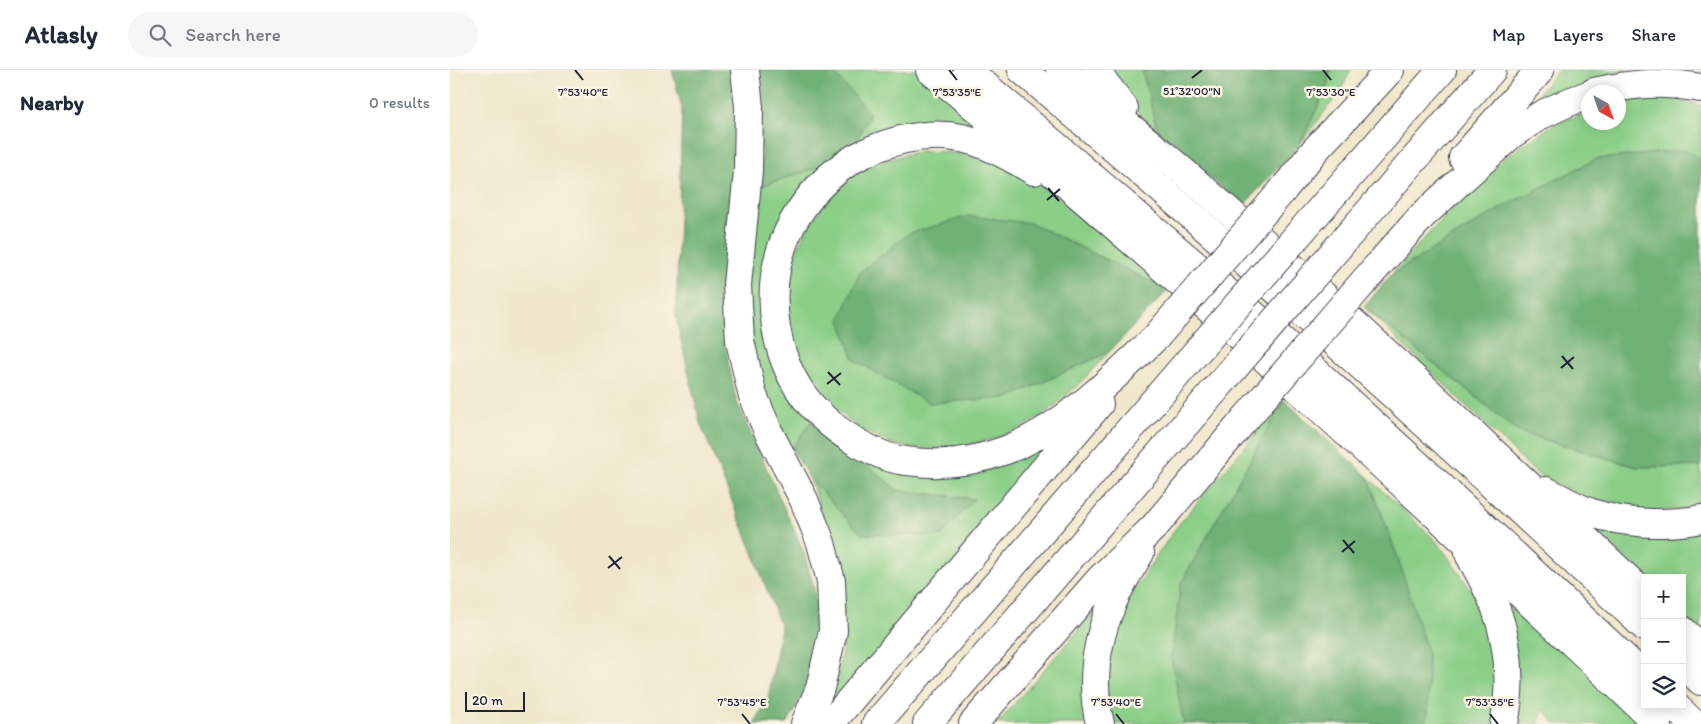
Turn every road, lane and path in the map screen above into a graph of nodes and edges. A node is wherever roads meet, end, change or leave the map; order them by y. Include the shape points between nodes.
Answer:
1 (745, 70) edge
2 (930, 70) edge
3 (967, 70) edge
4 (1022, 70) edge
5 (1060, 70) edge
6 (1094, 70) edge
7 (1367, 70) edge
8 (1390, 70) edge
9 (1442, 70) edge
10 (1492, 70) edge
11 (1540, 70) edge
12 (1625, 85) edge
13 (1701, 88) edge
14 (1581, 97) edge
15 (1316, 150) junction
16 (1164, 156) junction
17 (1080, 196) junction
18 (1422, 216) junction
19 (1157, 336) junction
20 (1524, 480) junction
21 (1701, 519) edge
22 (1154, 527) junction
23 (1459, 535) junction
24 (1641, 591) edge
25 (1641, 623) edge
26 (1686, 634) edge
27 (1701, 648) edge
28 (1683, 664) edge
29 (1641, 673) edge
30 (1701, 681) edge
31 (1678, 709) edge
32 (805, 724) edge
33 (830, 724) edge
34 (876, 724) edge
35 (927, 724) edge
36 (973, 724) edge
37 (1100, 724) edge
38 (1504, 724) edge
39 (1658, 724) edge
40 (1694, 724) edge

1 - 32 highway via 749,126 737,285 740,341 752,392 768,431 804,500 821,543 831,581 833,631 820,688
2 - 17 highway
3 - 29 highway via 1264,324
4 - 25 highway via 1287,298
5 - 16 highway
6 - 16 highway
7 - 15 highway
8 - 15 highway
9 - 34 highway, bridge
10 - 35 highway, bridge
11 - 18 highway via 1446,178
12 - 13 highway via 1652,82
14 - 18 highway via 1541,115 1512,134
15 - 19 highway, bridge
16 - 20 highway via 1312,285
17 - 19 highway via 986,145 937,135 912,137 888,144 846,164 814,191 800,208 780,250 773,292 774,314 782,358 791,377 821,418 861,445 903,461 954,462 996,453 1036,436 1092,396
17 - 23 highway
18 - 22 highway, bridge
19 - 33 highway
20 - 21 highway via 1591,513 1616,519 1669,522
20 - 24 highway
22 - 36 highway via 1102,578
22 - 37 highway via 1112,603 1102,635 1095,664 1094,688
23 - 38 highway via 1495,606 1502,628 1509,671
23 - 39 highway
26 - 27 highway
28 - 30 highway
31 - 40 highway

